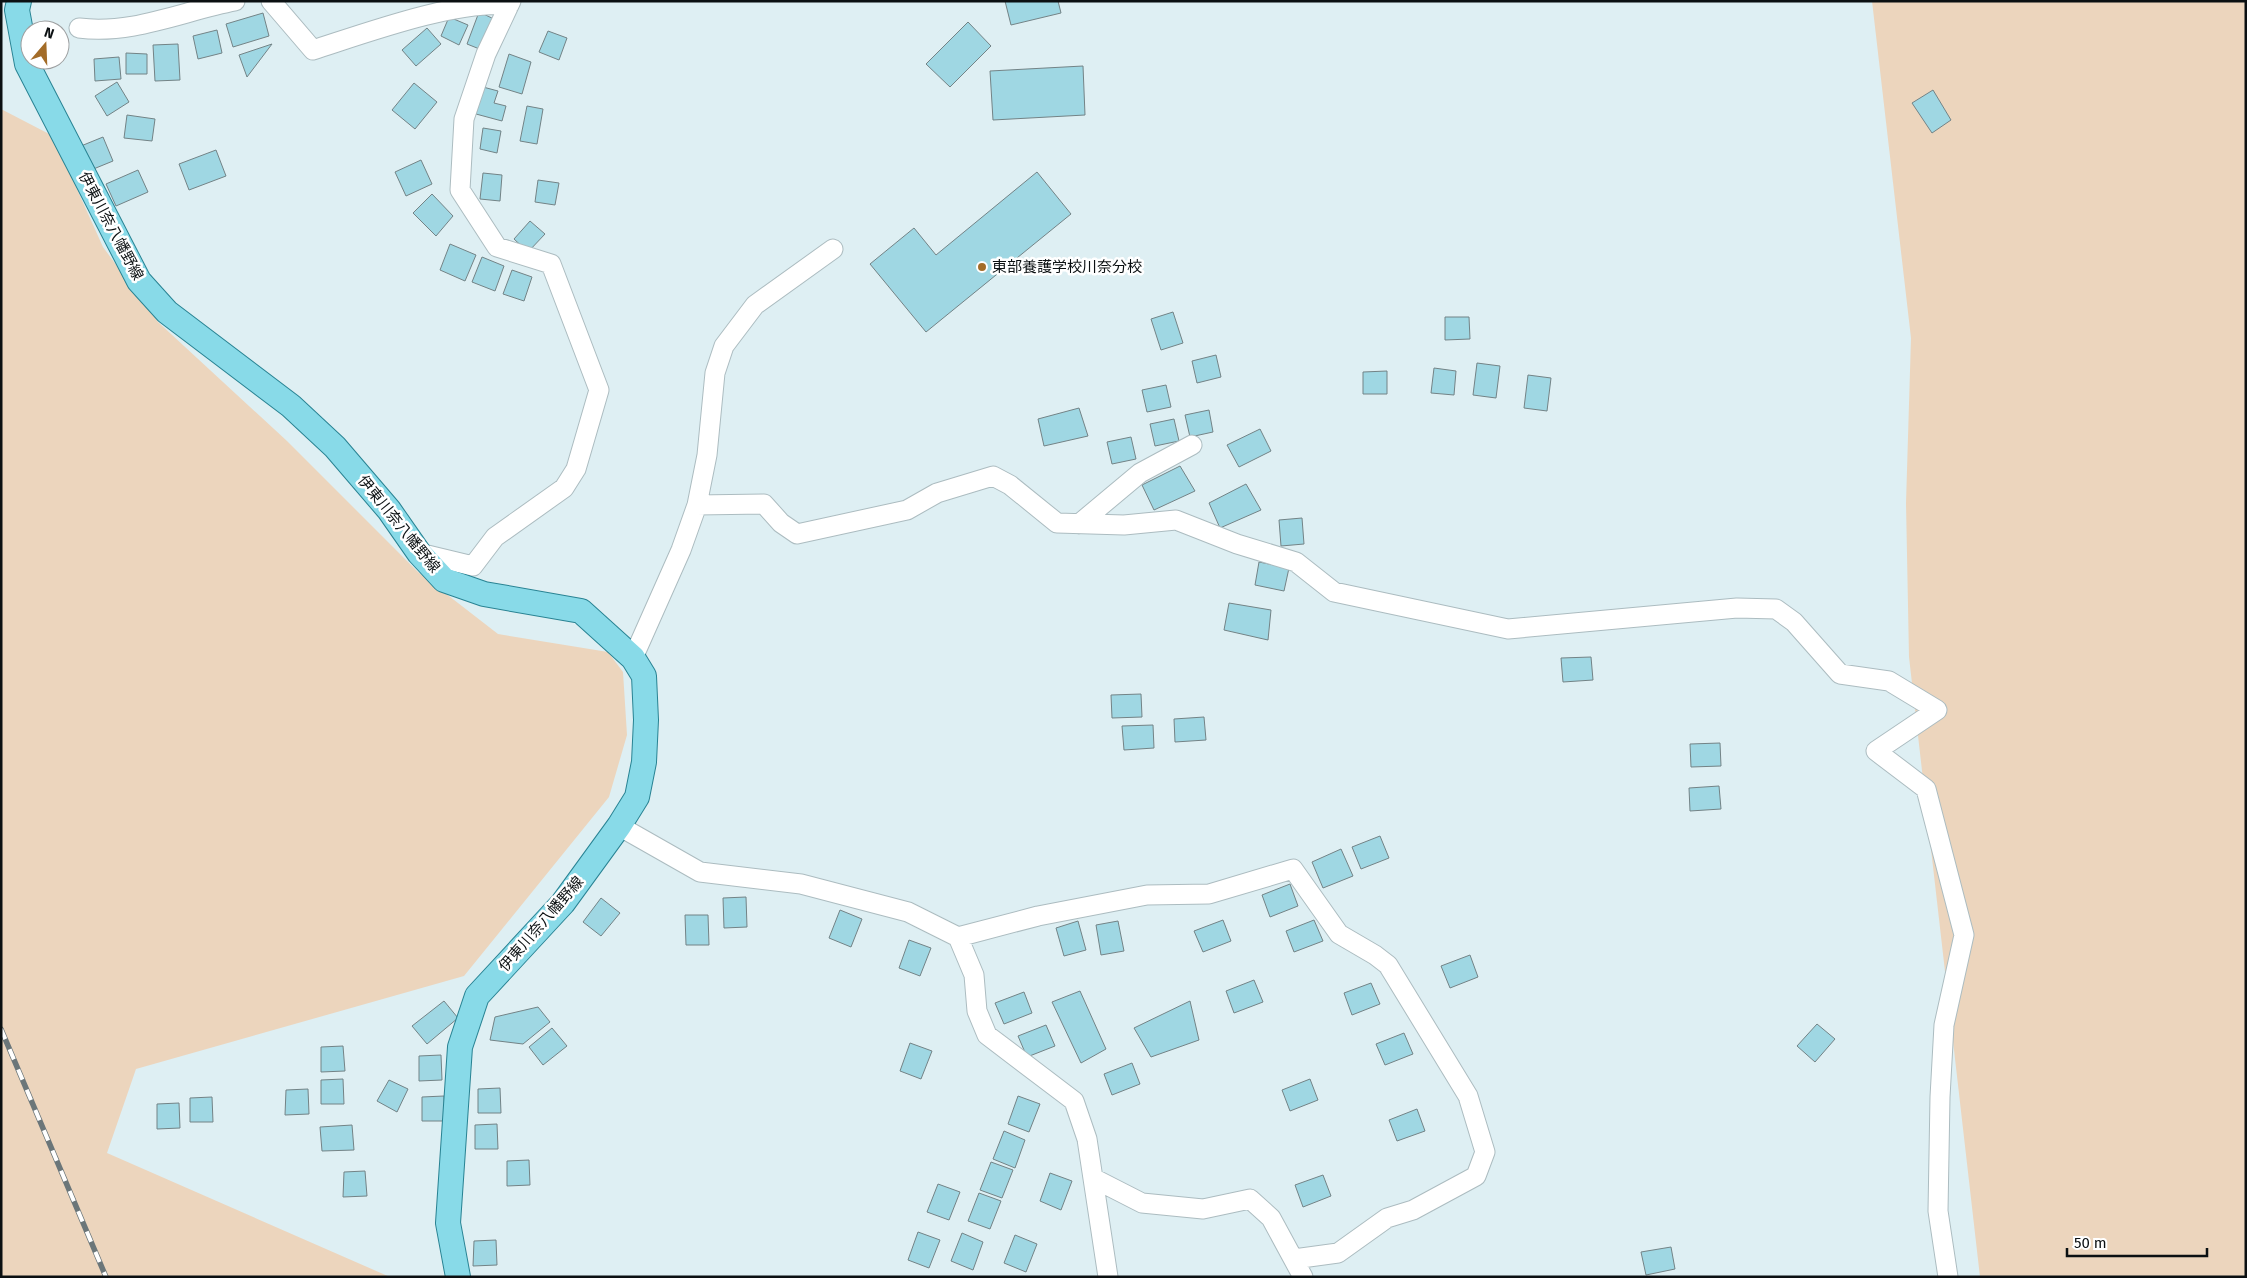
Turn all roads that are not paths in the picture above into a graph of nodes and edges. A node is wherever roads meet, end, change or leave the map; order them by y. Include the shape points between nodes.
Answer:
1 (19, 1) edge
2 (235, 1) edge
3 (271, 1) edge
4 (510, 3) edge
5 (80, 28) dead end
6 (833, 249) dead end
7 (1192, 445) dead end
8 (697, 505) junction
9 (1079, 524) junction
10 (420, 553) junction
11 (633, 658) junction
12 (619, 826) junction
13 (958, 937) junction
14 (1093, 1178) junction
15 (1294, 1259) junction
16 (458, 1277) edge
17 (1108, 1277) edge
18 (1303, 1277) edge
19 (1948, 1277) edge

1 - 10 main road, 伊東川奈八幡野線 via 19,27 27,64 139,281 168,312 292,406 335,447 389,510
2 - 5 street via 132,28 101,31
3 - 4 street via 313,50 430,13 492,2
4 - 10 street via 486,54 464,119 460,190 497,247 551,264 598,390 576,469 564,488 495,538 472,566
6 - 8 street via 755,306 724,346 716,373 707,455
7 - 9 street via 1140,473
8 - 9 street via 764,504 781,523 797,534 907,510 937,493 993,476 1010,485 1057,523
8 - 11 street via 681,550
9 - 19 street via 1124,525 1176,520 1237,544 1296,562 1334,592 1508,629 1736,608 1776,609 1794,622 1840,674 1889,681 1937,710 1876,751 1926,789 1964,936 1944,1026 1940,1097 1938,1211
10 - 11 main road, 伊東川奈八幡野線 via 444,580 484,594 581,611
11 - 12 main road, 伊東川奈八幡野線 via 644,676 644,762 637,798
12 - 13 street via 700,872 801,884 908,912
12 - 16 main road, 伊東川奈八幡野線 via 562,903 477,996 460,1047 448,1223
13 - 14 street via 974,975 977,1011 987,1034 1074,1101 1087,1139
13 - 15 street via 1038,916 1148,895 1209,894 1293,869 1339,934 1388,965 1468,1096 1485,1152 1476,1176 1413,1210 1387,1218 1338,1253
14 - 15 street via 1142,1203 1204,1209 1250,1200 1271,1218
14 - 17 street
15 - 18 street

